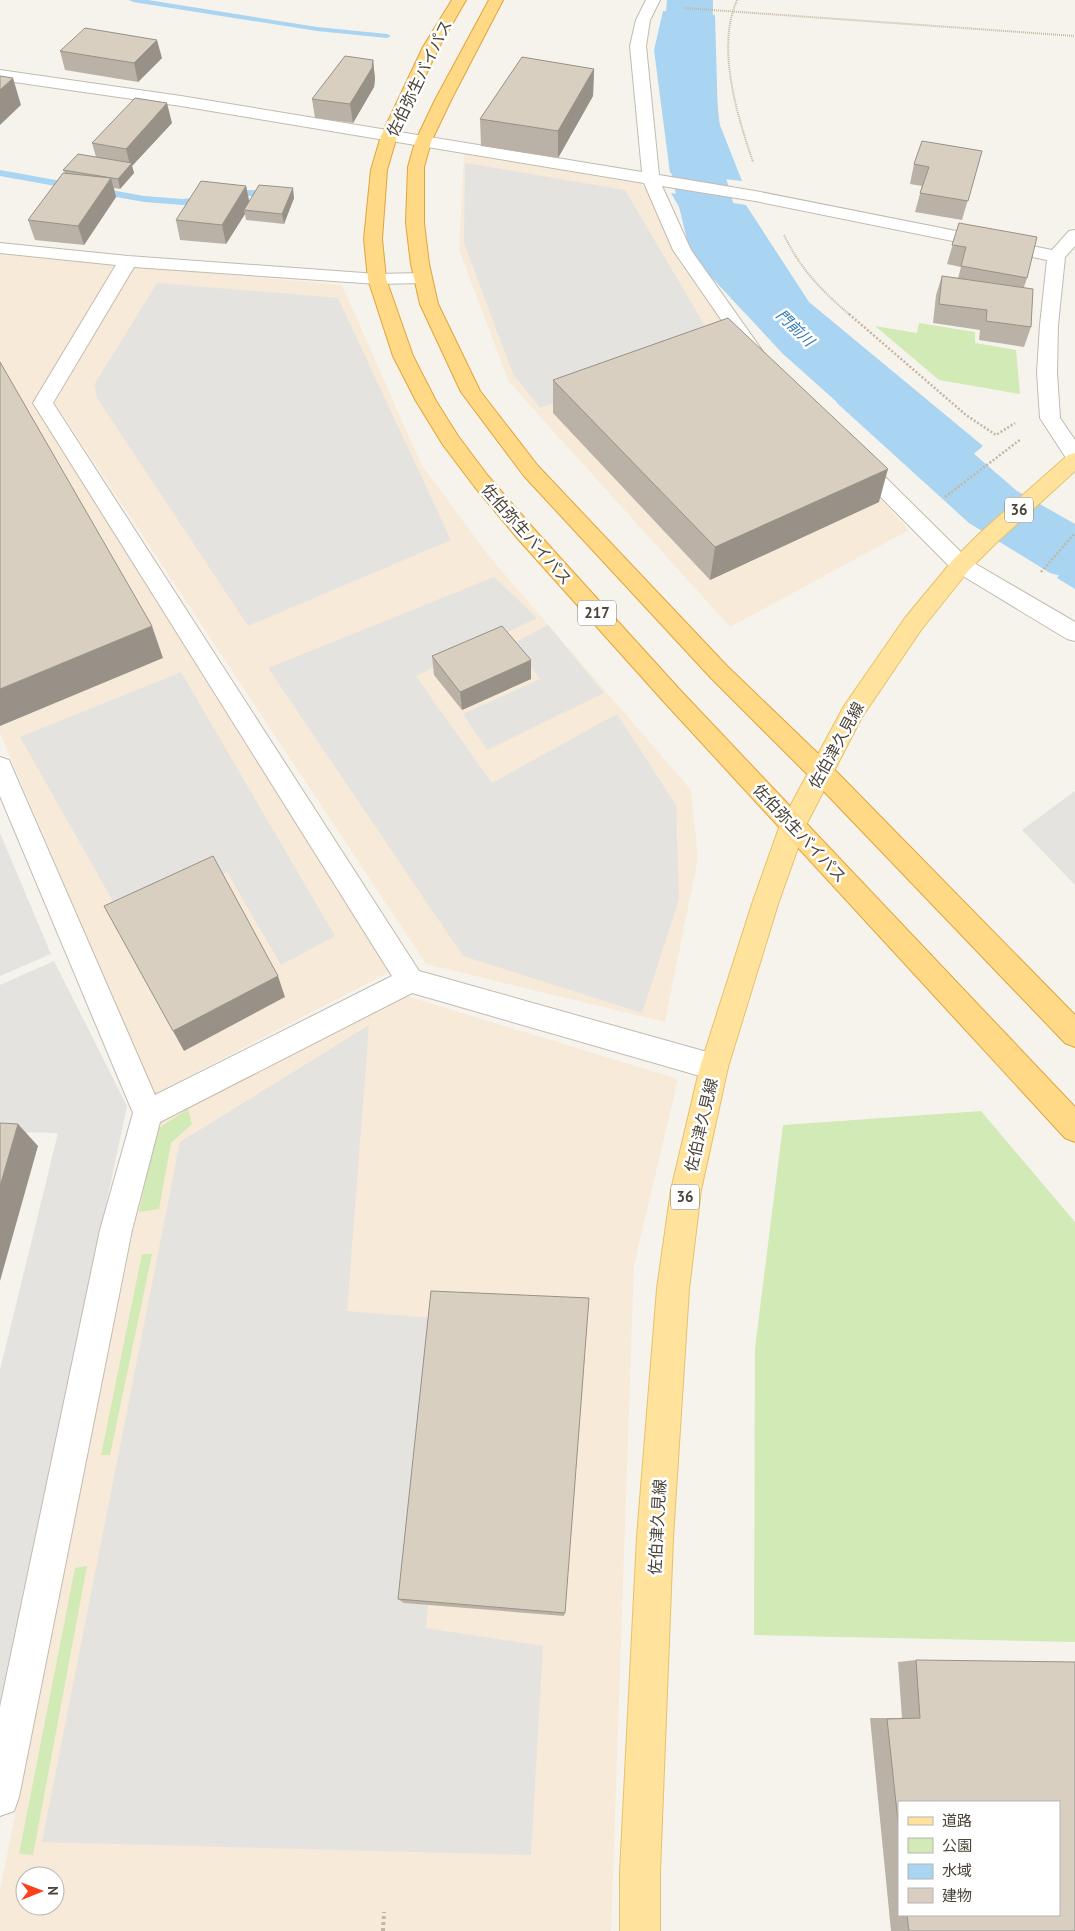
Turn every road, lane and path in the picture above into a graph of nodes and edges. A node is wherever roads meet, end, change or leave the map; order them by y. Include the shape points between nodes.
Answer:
1 (459, 0) edge
2 (496, 0) edge
3 (653, 0) edge
4 (737, 0) edge
5 (682, 7) dead end
6 (732, 12) junction
7 (1075, 36) edge
8 (0, 76) edge
9 (310, 106) dead end
10 (298, 121) junction
11 (389, 136) junction
12 (423, 142) junction
13 (659, 180) junction
14 (761, 197) junction
15 (1075, 236) edge
16 (0, 248) edge
17 (1056, 256) junction
18 (128, 261) junction
19 (423, 278) junction
20 (377, 279) junction
21 (766, 370) edge
22 (1018, 421) dead end
23 (1022, 438) dead end
24 (842, 446) edge
25 (1075, 456) edge
26 (1075, 460) edge
27 (942, 499) dead end
28 (1075, 533) edge
29 (961, 565) junction
30 (1038, 576) dead end
31 (1075, 633) edge
32 (0, 767) edge
33 (821, 772) junction
34 (793, 826) junction
35 (410, 980) junction
36 (1075, 1034) edge
37 (714, 1067) junction
38 (148, 1113) junction
39 (1075, 1128) edge
40 (0, 1797) edge
41 (384, 1912) dead end
42 (383, 1931) edge
43 (640, 1931) edge

1 - 11 highway, 佐伯弥生バイパス / 217 via 423,62
2 - 12 highway, 佐伯弥生バイパス
3 - 13 street via 643,20 638,46
4 - 6 path
5 - 6 path
6 - 7 path
6 - 14 path via 728,28 732,70 743,133
8 - 10 street
9 - 10 street
10 - 11 street
11 - 12 street
11 - 20 highway, 佐伯弥生バイパス / 217 via 379,170 372,239
12 - 13 street
12 - 19 highway, 佐伯弥生バイパス via 416,167 415,224
13 - 14 street
13 - 21 street via 682,250
14 - 17 street
14 - 22 path via 792,251 820,289 966,415 996,435
15 - 17 street
16 - 18 street
17 - 25 street via 1047,372 1050,418
18 - 20 street
18 - 35 street via 43,403
19 - 20 street
19 - 33 highway, 佐伯弥生バイパス via 428,304 471,392 531,471 719,672
20 - 34 highway, 佐伯弥生バイパス / 217 via 403,356 426,401 481,481
23 - 27 path
24 - 29 street
26 - 29 main road, 佐伯津久見線 / 36
28 - 30 path
29 - 31 street
29 - 33 main road, 佐伯津久見線 / 36 via 913,624 853,712
32 - 38 street
33 - 34 main road, 佐伯津久見線 / 36
33 - 36 highway, 佐伯弥生バイパス
34 - 37 main road, 佐伯津久見線 / 36
34 - 39 highway, 佐伯弥生バイパス / 217
35 - 37 street
35 - 38 street
37 - 43 main road, 佐伯津久見線 / 36 via 686,1190 673,1289 655,1537
38 - 40 street via 116,1230
41 - 42 path

